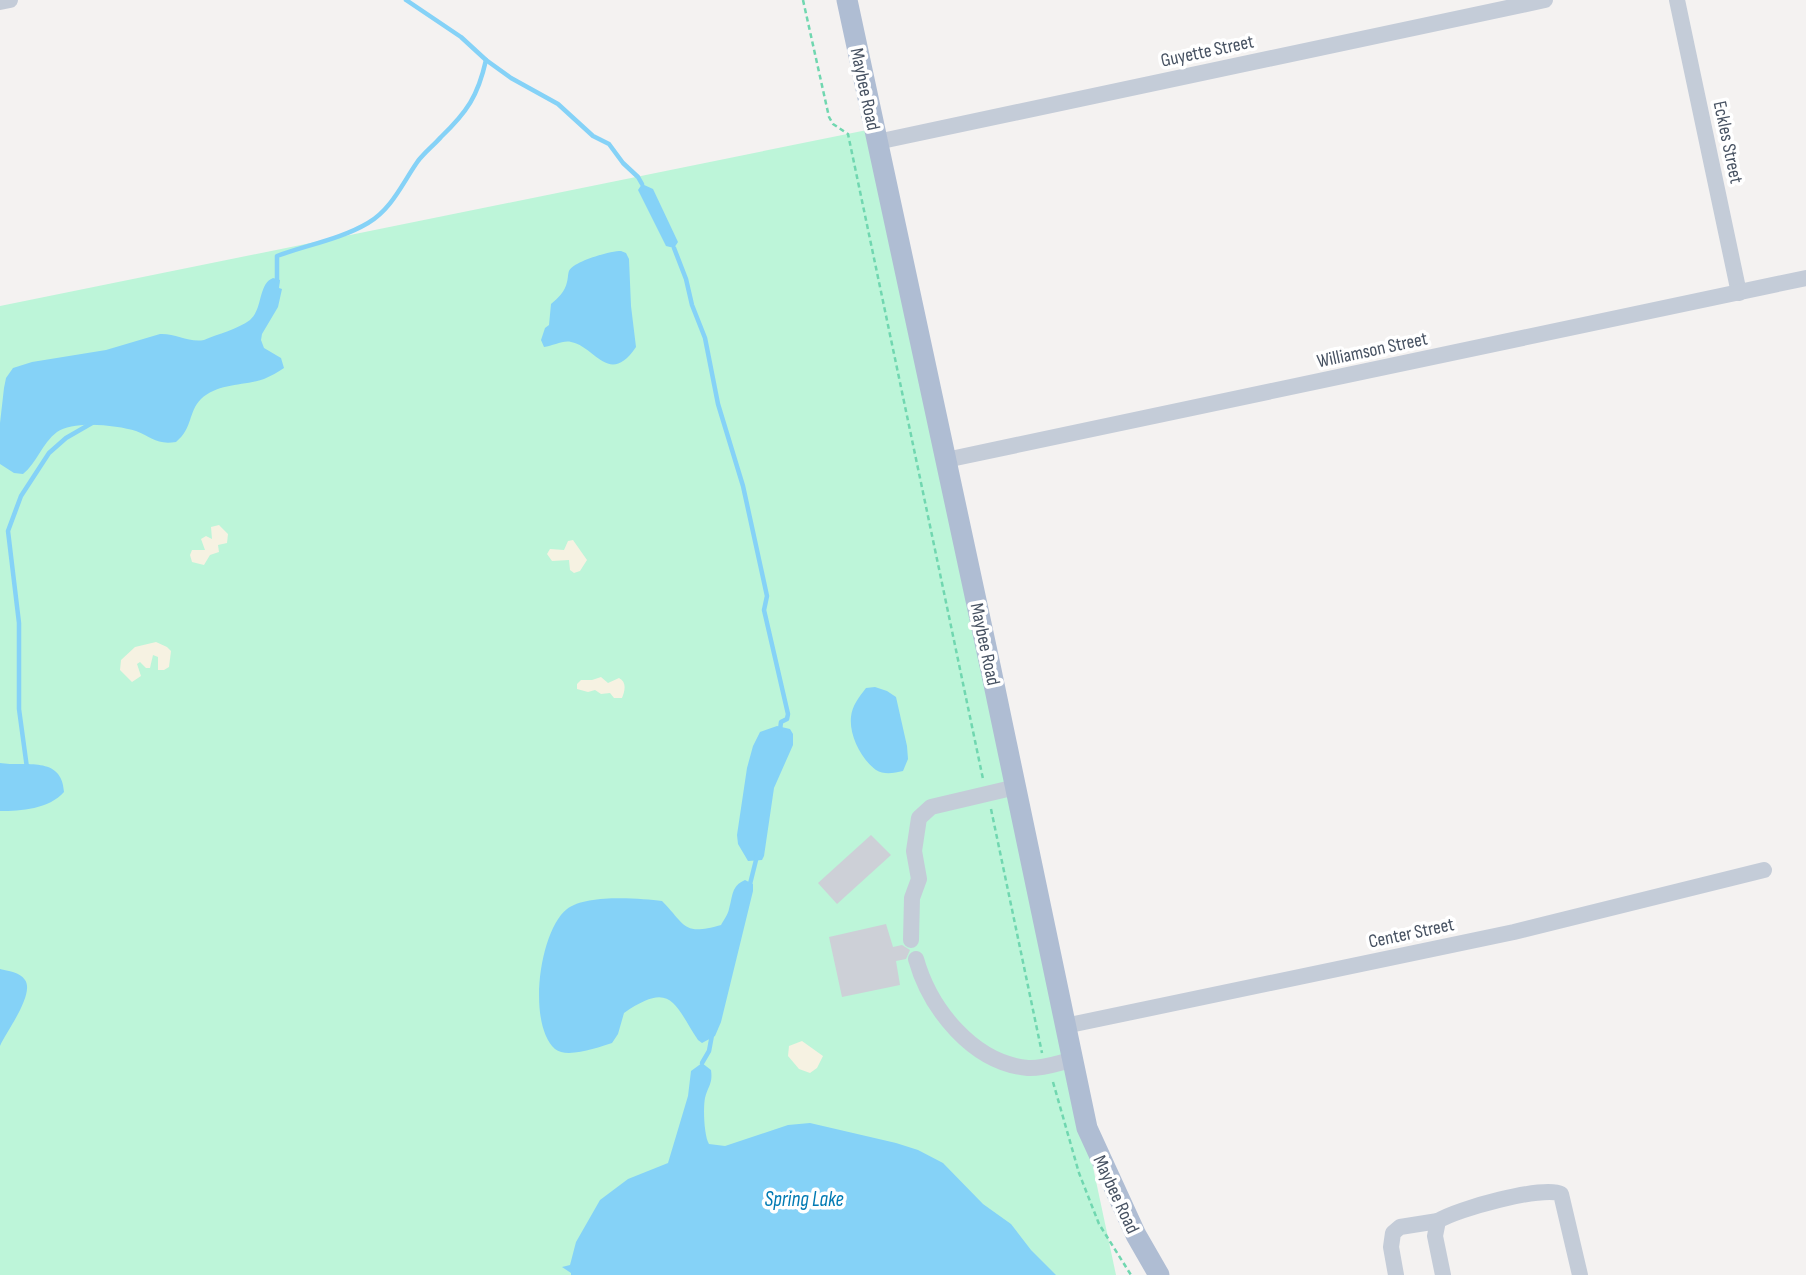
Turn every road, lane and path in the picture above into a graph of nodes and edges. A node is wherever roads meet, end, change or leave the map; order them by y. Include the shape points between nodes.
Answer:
1 (9, 0) edge
2 (803, 0) edge
3 (847, 0) edge
4 (1545, 0) edge
5 (1677, 0) edge
6 (0, 2) edge
7 (877, 142) junction
8 (1806, 278) edge
9 (1740, 293) junction
10 (946, 460) junction
11 (1016, 787) junction
12 (987, 793) junction
13 (1765, 870) dead end
14 (911, 940) dead end
15 (916, 959) dead end
16 (1065, 1026) junction
17 (1071, 1060) junction
18 (1048, 1066) junction
19 (1438, 1221) junction
20 (1131, 1275) edge
21 (1158, 1275) edge
22 (1396, 1275) edge
23 (1443, 1275) edge
24 (1580, 1275) edge

1 - 6 street
2 - 12 path via 829,117 848,134
3 - 7 main road, Maybee Road
4 - 7 street, Guyette Street
5 - 9 street, Eckles Street
7 - 10 main road, Maybee Road
8 - 9 street, Williamson Street
9 - 10 street, Williamson Street
10 - 11 main road, Maybee Road
11 - 12 street
11 - 16 main road, Maybee Road
12 - 14 street via 931,807 919,818 914,851 919,879 912,898
12 - 18 path
13 - 16 street, Center Street via 1514,932
15 - 18 street via 932,999 965,1039 1008,1063
16 - 17 main road, Maybee Road
17 - 18 street
17 - 21 main road, Maybee Road via 1087,1128
18 - 20 path via 1099,1224
19 - 22 street via 1400,1227 1393,1233
19 - 23 street via 1435,1236
19 - 24 street via 1477,1205 1556,1191 1562,1194

